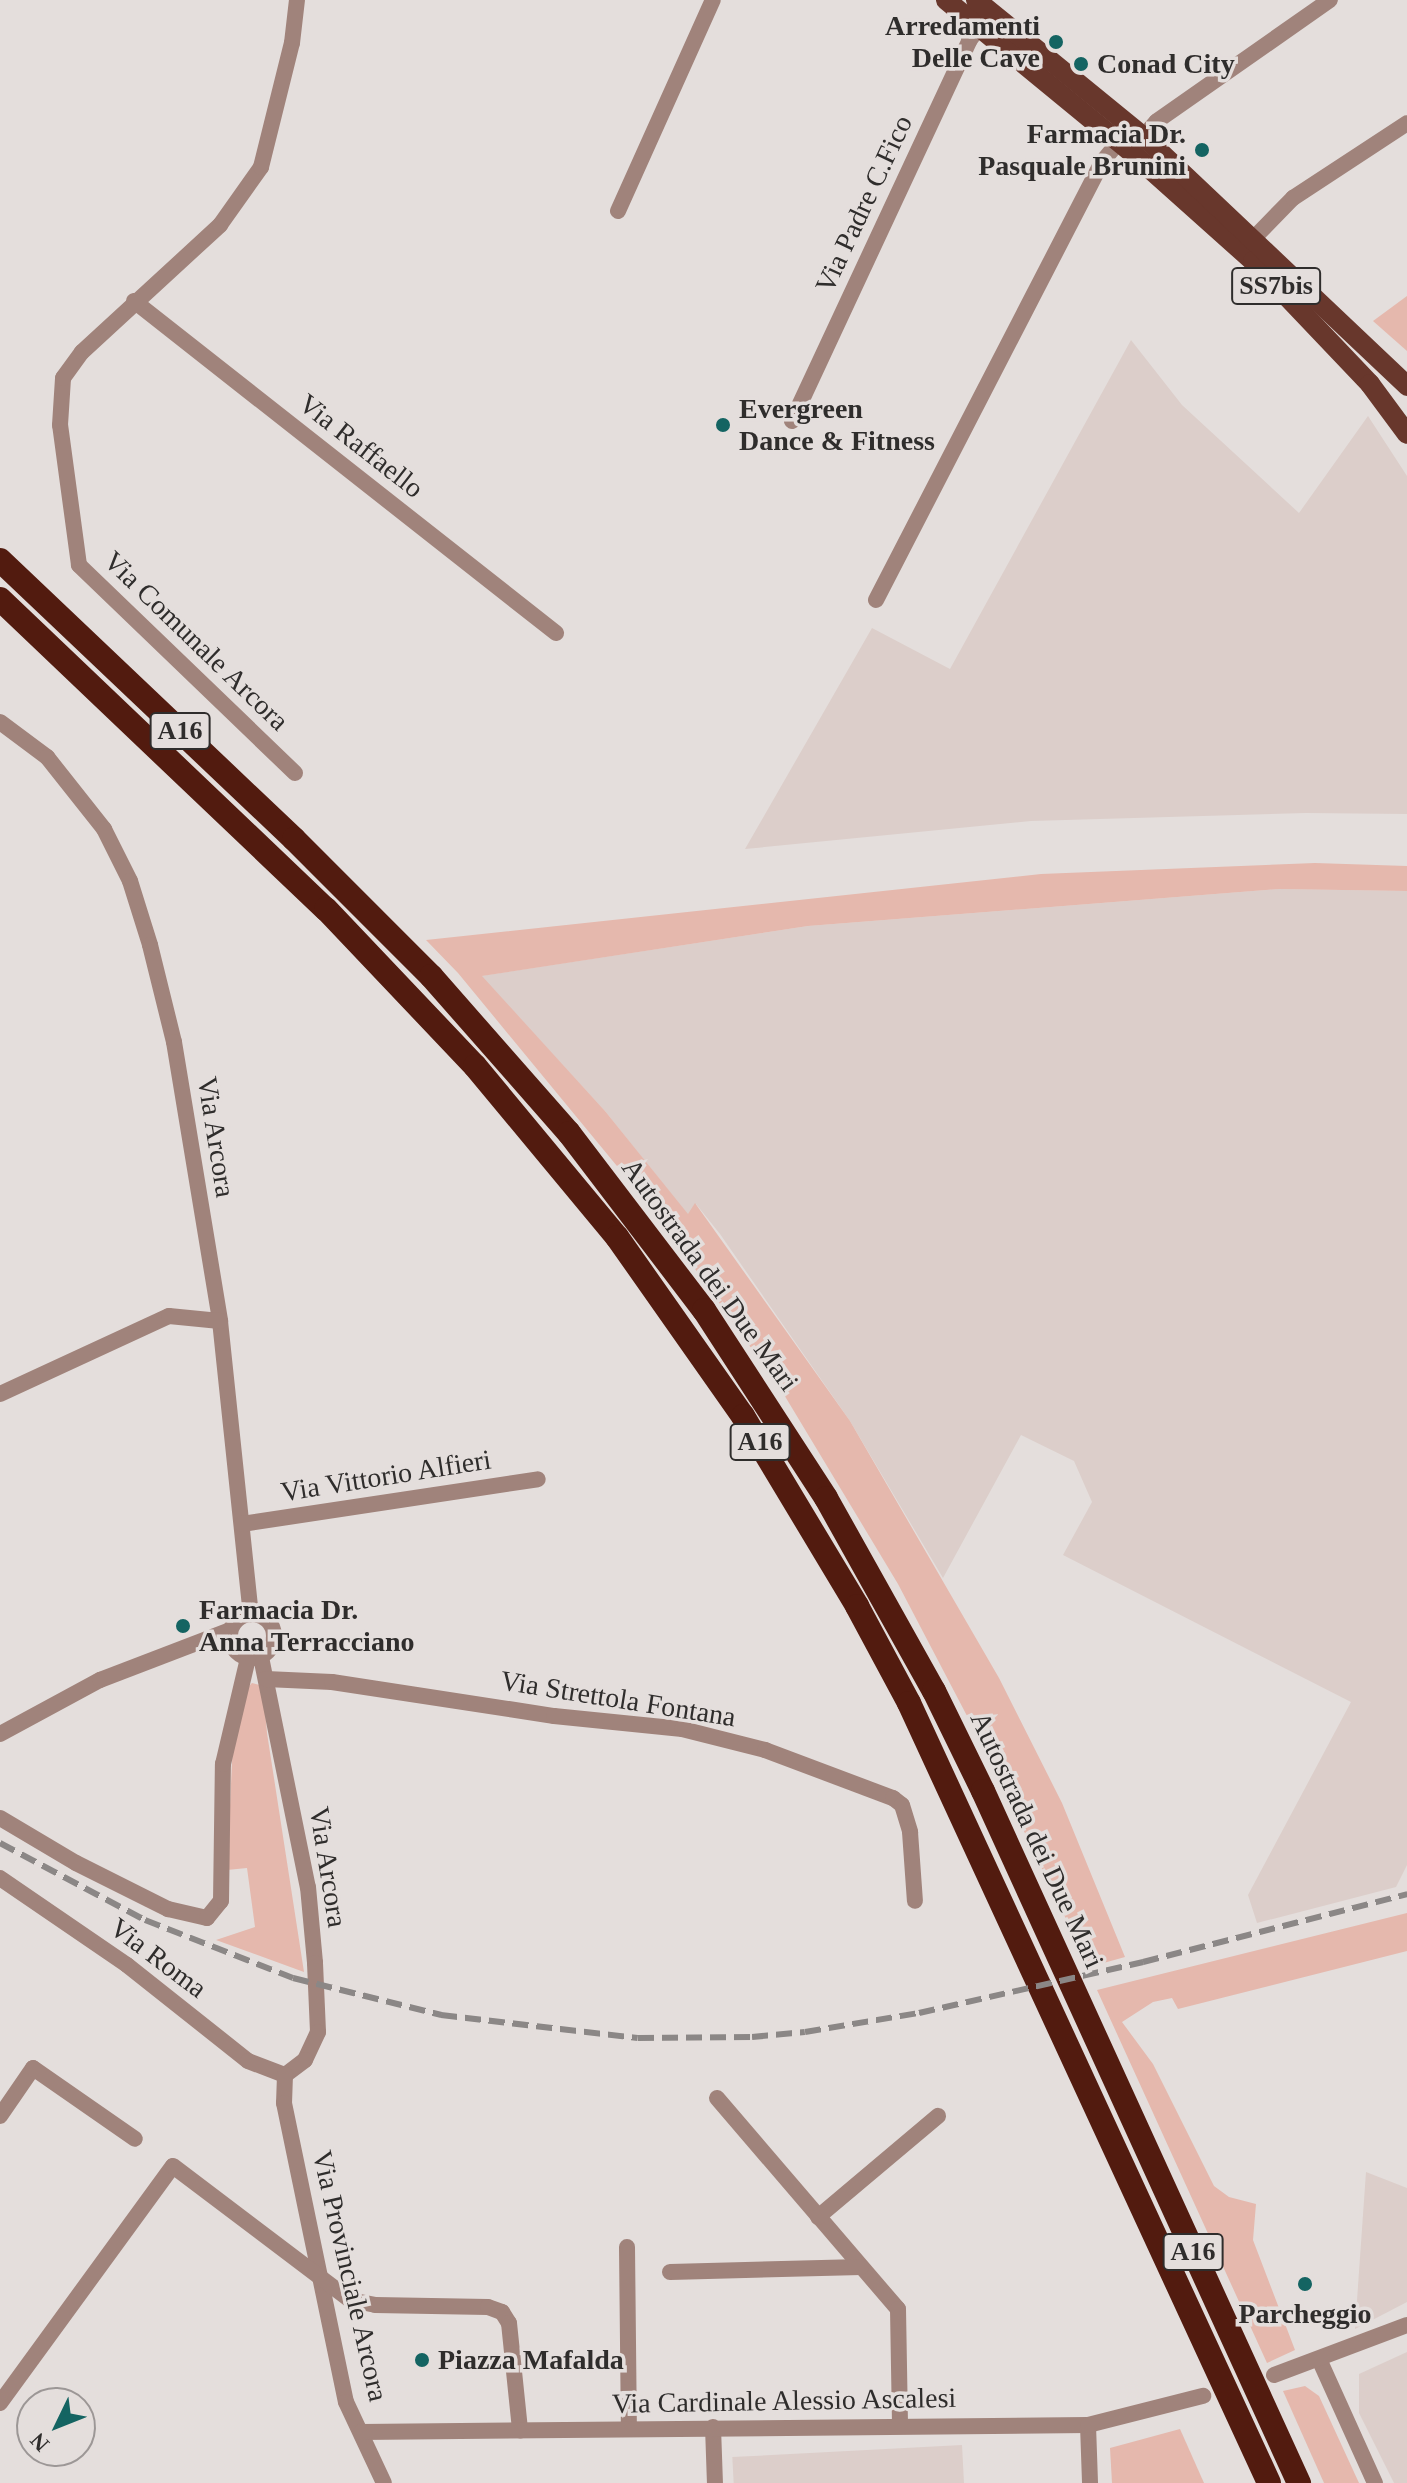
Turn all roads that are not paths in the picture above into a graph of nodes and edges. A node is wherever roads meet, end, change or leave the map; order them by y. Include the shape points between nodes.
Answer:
1 (297, 0) edge
2 (713, 0) edge
3 (946, 0) edge
4 (1330, 0) edge
5 (982, 14) edge
6 (1407, 123) edge
7 (1131, 140) junction
8 (618, 211) dead end
9 (1252, 240) junction
10 (134, 301) junction
11 (1407, 386) edge
12 (792, 421) dead end
13 (1407, 434) edge
14 (0, 560) edge
15 (0, 599) edge
16 (876, 600) dead end
17 (556, 633) dead end
18 (0, 722) edge
19 (295, 773) dead end
20 (220, 1321) junction
21 (0, 1394) edge
22 (538, 1479) dead end
23 (242, 1524) junction
24 (251, 1614) junction
25 (230, 1630) junction
26 (254, 1658) junction
27 (266, 1679) junction
28 (0, 1734) edge
29 (0, 1818) edge
30 (0, 1878) edge
31 (915, 1901) dead end
32 (285, 2075) junction
33 (717, 2098) dead end
34 (0, 2116) edge
35 (938, 2116) dead end
36 (135, 2139) dead end
37 (818, 2217) junction
38 (627, 2247) dead end
39 (861, 2267) junction
40 (670, 2272) dead end
41 (320, 2281) junction
42 (1407, 2325) edge
43 (1319, 2359) junction
44 (1274, 2375) dead end
45 (1203, 2396) dead end
46 (0, 2403) edge
47 (1088, 2425) junction
48 (900, 2426) junction
49 (713, 2427) junction
50 (629, 2428) junction
51 (520, 2430) junction
52 (361, 2432) junction
53 (384, 2483) edge
54 (715, 2483) edge
55 (1090, 2483) edge
56 (1269, 2483) edge
57 (1299, 2483) edge
58 (1375, 2483) edge

1 - 10 street, Via Comunale Arcora via 292,43 261,167 220,225
2 - 8 street
3 - 5 main road, SS7bis
4 - 7 street
5 - 7 main road, SS7bis
5 - 12 street, Via Padre C.Fico
6 - 9 street via 1293,198
7 - 9 main road, SS7bis
7 - 13 main road, SS7bis via 1370,384
7 - 16 street via 1103,161
9 - 11 main road, SS7bis
10 - 17 street, Via Raffaello
10 - 19 street, Via Comunale Arcora via 63,378 60,425 79,565
14 - 57 highway, Autostrada dei Due Mari / A16 via 359,903 497,1048 639,1221 767,1403 934,1691
15 - 56 highway, Autostrada dei Due Mari / A16 via 399,982 617,1237 743,1416 909,1703
18 - 20 street, Via Arcora via 47,757 104,829 130,881 174,1042
20 - 21 street via 169,1316
20 - 23 street, Via Arcora
22 - 23 street, Via Vittorio Alfieri
23 - 24 street, Via Arcora
24 - 25 street via 238,1618
24 - 26 street, Via Arcora via 265,1619 273,1631 272,1646
25 - 26 street, Via Arcora via 235,1651
25 - 28 street via 100,1680
26 - 27 street, Via Arcora
26 - 29 street via 223,1764 221,1901 207,1918 168,1909
27 - 31 street, Via Strettola Fontana via 332,1682 554,1716 682,1729 765,1750 902,1805 910,1832
27 - 32 street, Via Arcora via 308,1887 315,1963 318,2032 305,2060
30 - 32 street, Via Roma via 127,1965 248,2061
32 - 41 street, Via Provinciale Arcora via 284,2103
33 - 37 street
34 - 36 street via 33,2068
35 - 37 street
37 - 39 street
38 - 50 street
39 - 40 street
39 - 48 street via 898,2309
41 - 46 street via 173,2166
41 - 51 street via 350,2300 375,2305 488,2307 502,2312 509,2323
41 - 52 street, Via Provinciale Arcora via 346,2402
42 - 43 street
43 - 44 street
43 - 58 street
45 - 47 street, Via Cardinale Alessio Ascalesi
47 - 48 street, Via Cardinale Alessio Ascalesi
47 - 55 street
48 - 49 street, Via Cardinale Alessio Ascalesi
49 - 50 street, Via Cardinale Alessio Ascalesi
49 - 54 street
50 - 51 street, Via Cardinale Alessio Ascalesi
51 - 52 street, Via Cardinale Alessio Ascalesi
52 - 53 street, Via Provinciale Arcora

